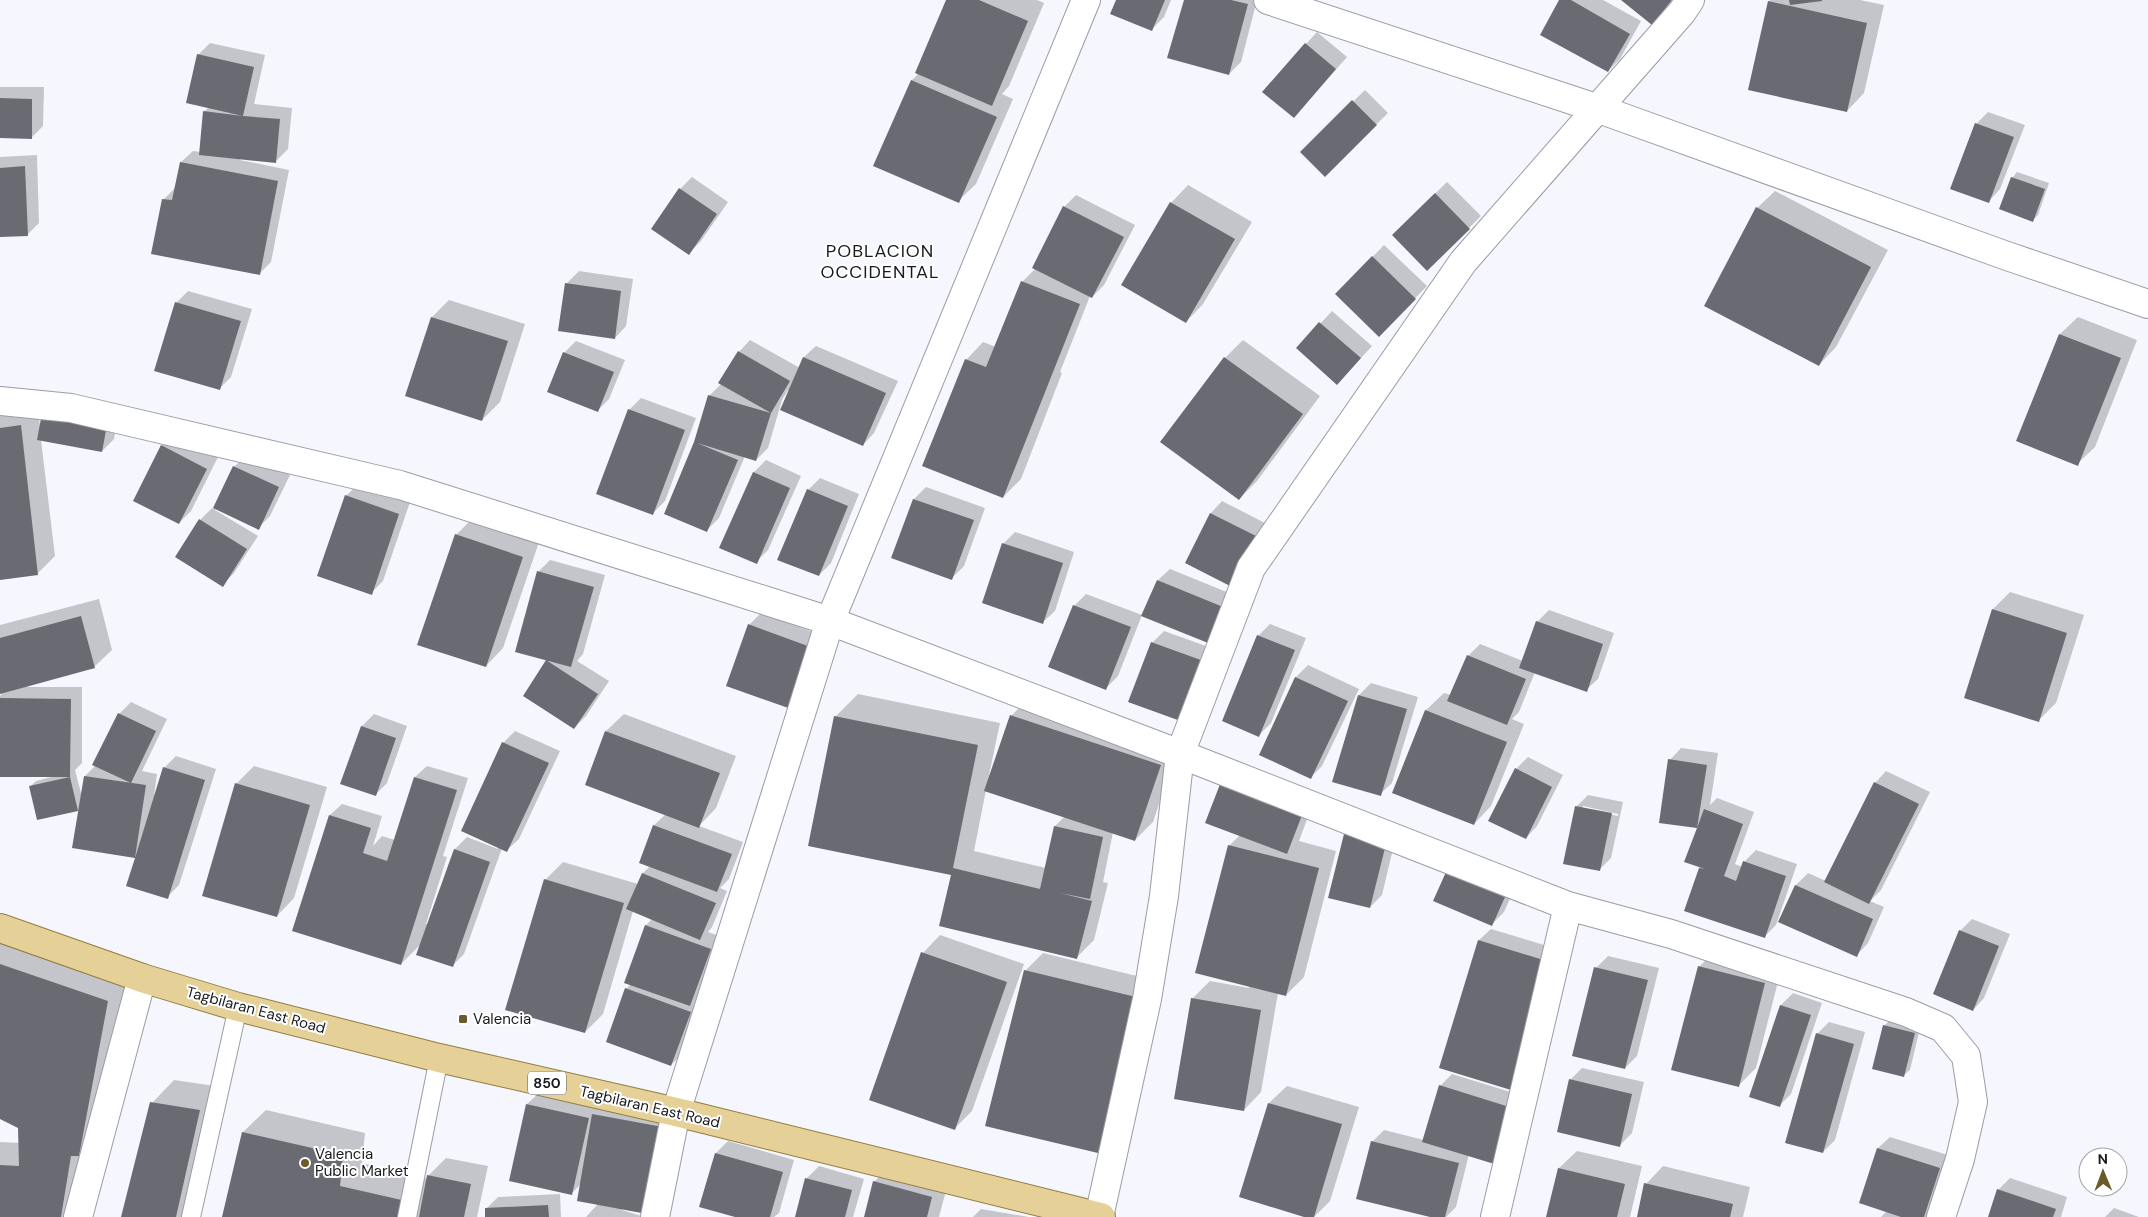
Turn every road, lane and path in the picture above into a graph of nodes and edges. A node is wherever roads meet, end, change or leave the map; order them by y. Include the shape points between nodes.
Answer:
1 (1086, 0) edge
2 (1268, 0) edge
3 (1690, 0) edge
4 (1599, 109) junction
5 (2148, 304) edge
6 (0, 400) edge
7 (830, 621) junction
8 (1180, 754) junction
9 (1568, 906) junction
10 (0, 928) edge
11 (142, 978) junction
12 (238, 1007) junction
13 (439, 1058) junction
14 (676, 1112) junction
15 (78, 1217) edge
16 (191, 1217) edge
17 (407, 1217) edge
18 (655, 1217) edge
19 (1099, 1217) edge
20 (1495, 1217) edge
21 (1941, 1217) edge

1 - 7 street
2 - 4 street
3 - 4 street
4 - 5 street
4 - 8 street via 1464,262 1251,568
6 - 7 street via 71,408 400,485
7 - 8 street
7 - 14 street
8 - 9 street
8 - 19 street via 1164,896 1147,999
9 - 20 street
9 - 21 street via 1671,934 1906,1012 1943,1028 1966,1056 1973,1102 1960,1159
10 - 11 main road, Tagbilaran East Road / 850
11 - 12 main road, Tagbilaran East Road / 850
11 - 15 street
12 - 13 main road, Tagbilaran East Road / 850
12 - 16 lane
13 - 14 main road, Tagbilaran East Road / 850
13 - 17 lane
14 - 18 street
14 - 19 main road, Tagbilaran East Road / 850

